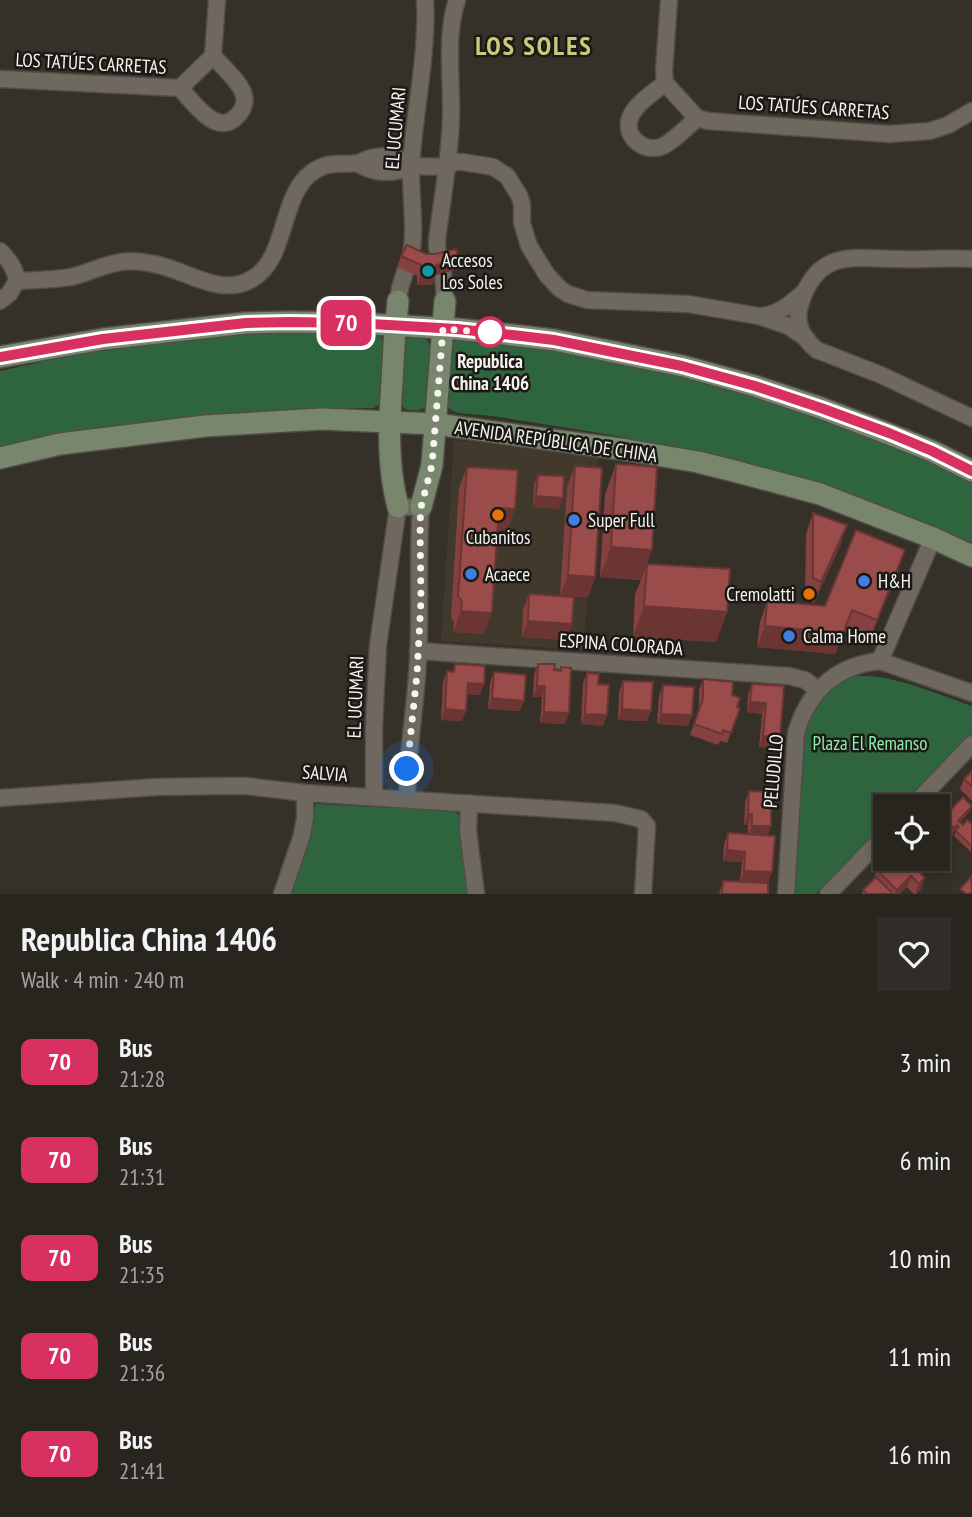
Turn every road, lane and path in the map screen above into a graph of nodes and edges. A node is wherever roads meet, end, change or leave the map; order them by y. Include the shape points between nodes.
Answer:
1 (217, 0) edge
2 (425, 0) edge
3 (457, 0) edge
4 (669, 0) edge
5 (213, 56) junction
6 (0, 79) edge
7 (665, 83) junction
8 (180, 88) junction
9 (972, 111) edge
10 (697, 118) junction
11 (411, 166) junction
12 (447, 167) junction
13 (0, 251) edge
14 (972, 259) edge
15 (18, 281) junction
16 (804, 292) junction
17 (0, 301) edge
18 (398, 301) joint
19 (446, 301) joint
20 (759, 316) junction
21 (395, 327) junction
22 (443, 329) junction
23 (807, 339) junction
24 (0, 357) edge
25 (972, 418) edge
26 (389, 422) junction
27 (436, 424) junction
28 (0, 458) edge
29 (972, 471) edge
30 (398, 507) junction
31 (421, 507) junction
32 (933, 538) junction
33 (972, 556) edge
34 (418, 651) junction
35 (880, 661) junction
36 (818, 690) junction
37 (972, 692) edge
38 (972, 744) edge
39 (306, 793) junction
40 (924, 794) edge
41 (374, 797) junction
42 (0, 798) edge
43 (407, 799) junction
44 (469, 803) junction
45 (873, 847) edge
46 (282, 894) edge
47 (476, 894) edge
48 (643, 894) edge
49 (786, 894) edge
50 (828, 894) edge

1 - 5 street
2 - 11 street, EL UCUMARI
3 - 12 street via 452,18
4 - 7 street
5 - 8 street
5 - 8 street via 244,95 232,121 210,120
6 - 8 street, LOS TATÚES CARRETAS
7 - 10 street
7 - 10 street via 630,118 637,144 646,148 665,145
9 - 10 street, LOS TATÚES CARRETAS via 930,131 890,134
11 - 12 street
11 - 15 street via 374,172 357,163 341,163 313,171 298,188 267,266 247,282 216,284 143,262 119,262 62,278
11 - 18 street, EL UCUMARI via 413,246
12 - 19 street via 437,240
12 - 20 street via 511,180 522,204 529,246 547,275 568,294 587,300 688,304
13 - 15 street
14 - 16 street via 846,258 825,266
15 - 17 street
16 - 20 street via 782,310
16 - 23 street via 798,316
18 - 21 main road
19 - 22 main road
20 - 23 street via 788,326
21 - 22 main road
21 - 24 main road via 246,323 103,339
21 - 26 main road
22 - 27 main road
22 - 29 main road via 554,340 720,376 821,408
23 - 25 street via 827,355
26 - 27 main road, AVENIDA REPÚBLICA DE CHINA
26 - 28 main road, AVENIDA REPÚBLICA DE CHINA via 322,419 205,426 60,444
26 - 30 main road via 390,471
27 - 31 main road
27 - 32 main road, AVENIDA REPÚBLICA DE CHINA via 698,462 820,494
30 - 31 street
30 - 41 street, EL UCUMARI via 375,686
31 - 34 street
32 - 33 main road, AVENIDA REPÚBLICA DE CHINA
32 - 35 street
34 - 36 street, ESPINA COLORADA via 789,676
34 - 43 street
35 - 36 street, PELUDILLO via 845,671
35 - 37 street
36 - 49 street, PELUDILLO via 796,733
38 - 40 street
39 - 41 street, SALVIA
39 - 42 street, SALVIA via 246,786 156,787
39 - 46 street via 302,835
41 - 43 street, SALVIA
43 - 44 street, SALVIA
44 - 47 street
44 - 48 street, SALVIA via 615,813 645,822
45 - 50 street

